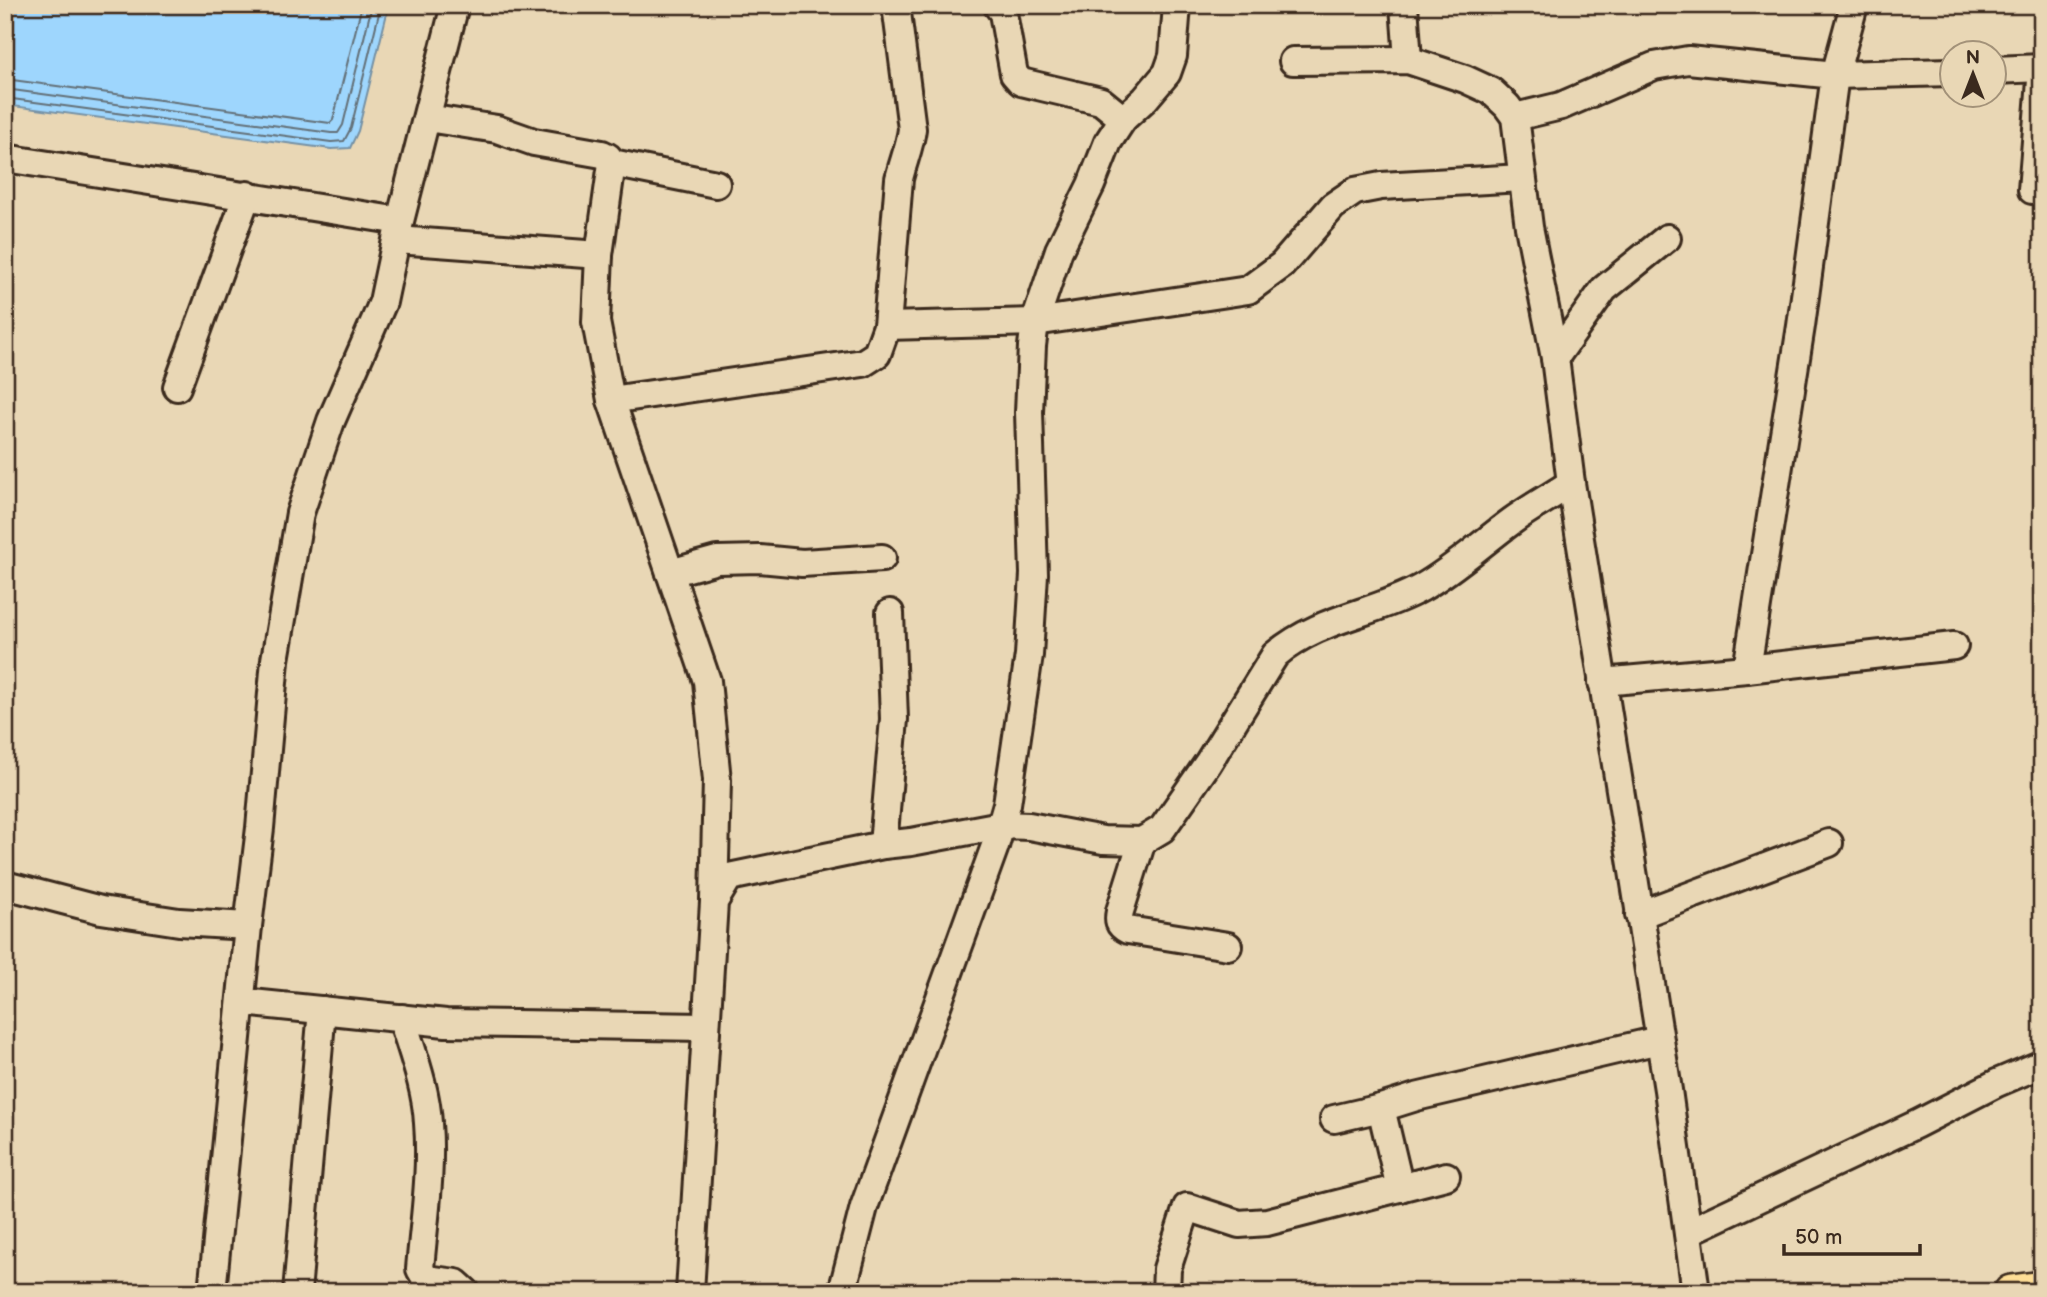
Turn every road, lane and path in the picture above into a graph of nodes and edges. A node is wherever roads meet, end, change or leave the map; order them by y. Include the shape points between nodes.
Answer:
1 (455, 5) edge
2 (896, 5) edge
3 (997, 5) edge
4 (1177, 5) edge
5 (1404, 5) edge
6 (1854, 5) edge
7 (1408, 60) junction
8 (1293, 61) dead end
9 (2042, 68) edge
10 (2008, 69) edge
11 (1938, 72) edge
12 (1835, 75) junction
13 (1515, 117) junction
14 (427, 118) junction
15 (1123, 118) junction
16 (5, 158) edge
17 (611, 163) junction
18 (1522, 178) junction
19 (716, 184) dead end
20 (2032, 190) dead end
21 (247, 195) junction
22 (399, 231) junction
23 (1667, 238) dead end
24 (599, 255) junction
25 (1035, 322) junction
26 (887, 326) junction
27 (1555, 358) junction
28 (177, 387) dead end
29 (611, 400) junction
30 (1571, 483) junction
31 (883, 558) dead end
32 (670, 573) junction
33 (890, 613) dead end
34 (1954, 646) dead end
35 (1747, 668) junction
36 (1602, 682) junction
37 (1001, 825) junction
38 (1142, 841) junction
39 (1829, 843) dead end
40 (883, 845) junction
41 (5, 885) edge
42 (714, 902) junction
43 (1639, 915) junction
44 (248, 926) junction
45 (1228, 946) dead end
46 (242, 1002) junction
47 (322, 1010) junction
48 (402, 1018) junction
49 (705, 1027) junction
50 (1659, 1040) junction
51 (2042, 1064) edge
52 (1381, 1108) junction
53 (1334, 1119) dead end
54 (1446, 1176) dead end
55 (1400, 1188) junction
56 (1688, 1231) junction
57 (2042, 1288) edge
58 (212, 1292) edge
59 (297, 1292) edge
60 (466, 1292) edge
61 (690, 1292) edge
62 (842, 1292) edge
63 (1166, 1292) edge
64 (1696, 1292) edge
65 (2011, 1292) edge

1 - 14 street
2 - 26 street via 912,129 900,179
3 - 15 street via 1003,13 1014,74 1021,82 1101,101
4 - 15 street via 1167,73
5 - 7 street
6 - 12 street
7 - 8 street
7 - 13 street via 1491,91
9 - 10 street
9 - 20 street
11 - 12 street
12 - 13 street via 1688,60 1654,66 1561,106
12 - 35 street
13 - 18 street
14 - 17 street via 603,154
14 - 22 street
15 - 25 street via 1059,250
16 - 21 street
17 - 19 street
17 - 24 street
18 - 25 street via 1356,191 1333,206 1282,265 1248,290
18 - 27 street
21 - 22 street
21 - 28 street
22 - 24 street
22 - 44 street via 383,302 331,421 300,513 275,660
23 - 27 street via 1604,289
24 - 29 street via 596,321
25 - 26 street
25 - 37 street via 1029,412 1034,574 1029,655
26 - 29 street via 877,354 863,363
27 - 30 street
29 - 32 street
30 - 36 street
30 - 38 street via 1421,588 1313,629 1283,648 1162,829
31 - 32 street via 802,563 717,560
32 - 42 street via 707,681 717,780
33 - 40 street via 894,719
34 - 35 street
35 - 36 street
36 - 43 street
37 - 38 street
37 - 40 street
37 - 62 street via 864,1207
38 - 45 street via 1120,911 1121,926
39 - 43 street
40 - 42 street via 729,877
41 - 44 street via 101,910
42 - 49 street
43 - 50 street
44 - 46 street
46 - 47 street
46 - 58 street
47 - 48 street
47 - 59 street
48 - 49 street via 446,1023
48 - 60 street via 428,1122 420,1269 426,1279 456,1283
49 - 61 street
50 - 52 street
50 - 56 street
51 - 56 street
52 - 53 street
52 - 55 street
54 - 55 street
55 - 63 street via 1267,1222 1239,1224 1187,1207 1167,1269
56 - 64 street
57 - 65 main road

